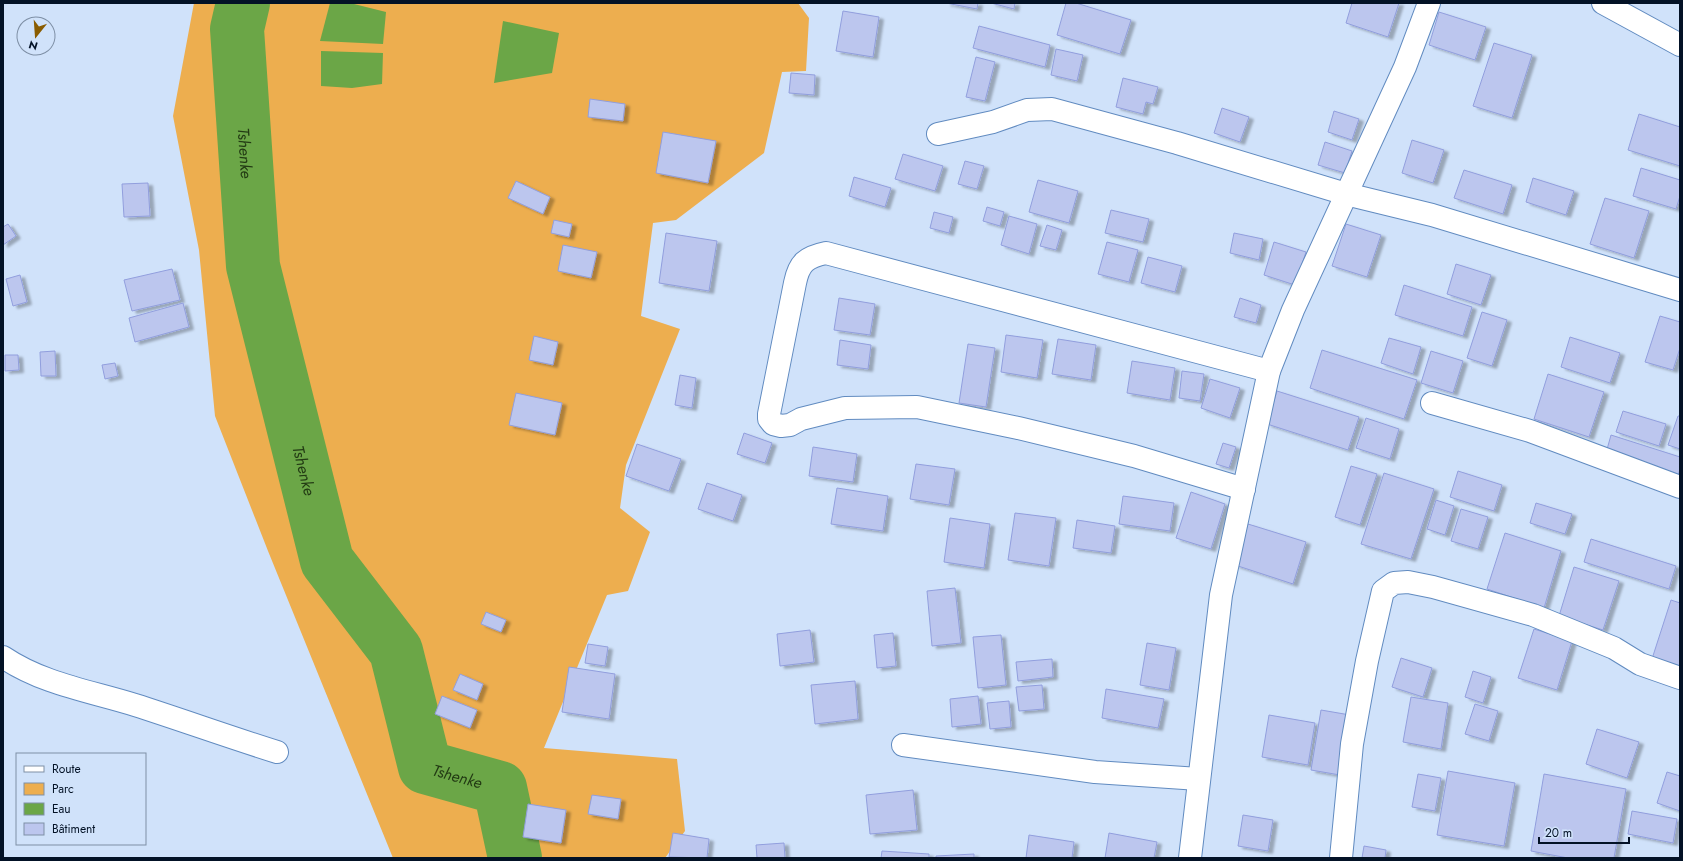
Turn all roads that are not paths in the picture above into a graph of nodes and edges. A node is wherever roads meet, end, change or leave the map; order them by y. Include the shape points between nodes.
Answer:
1 (1429, 3) edge
2 (1603, 3) edge
3 (1680, 45) edge
4 (938, 134) dead end
5 (1346, 194) junction
6 (1680, 290) edge
7 (1270, 371) junction
8 (1432, 403) dead end
9 (1680, 487) edge
10 (1244, 489) junction
11 (3, 657) edge
12 (1680, 678) edge
13 (903, 745) dead end
14 (277, 752) dead end
15 (1199, 779) junction
16 (1190, 858) edge
17 (1340, 858) edge

1 - 5 street via 1405,68
2 - 3 street
4 - 5 street via 993,122 1027,110 1052,109 1177,143
5 - 6 street via 1432,215
5 - 7 street via 1293,310
7 - 10 street
7 - 10 street via 826,253 805,260 797,271 769,414 769,419 774,424 790,425 801,419 845,408 917,407 1134,456
8 - 9 street via 1530,431
10 - 15 street via 1222,594
11 - 14 street via 35,675 69,688 134,705
12 - 17 street via 1640,664 1614,648 1533,615 1433,587 1408,582 1394,583 1383,591 1367,661 1352,744
13 - 15 street via 1095,772
15 - 16 street

